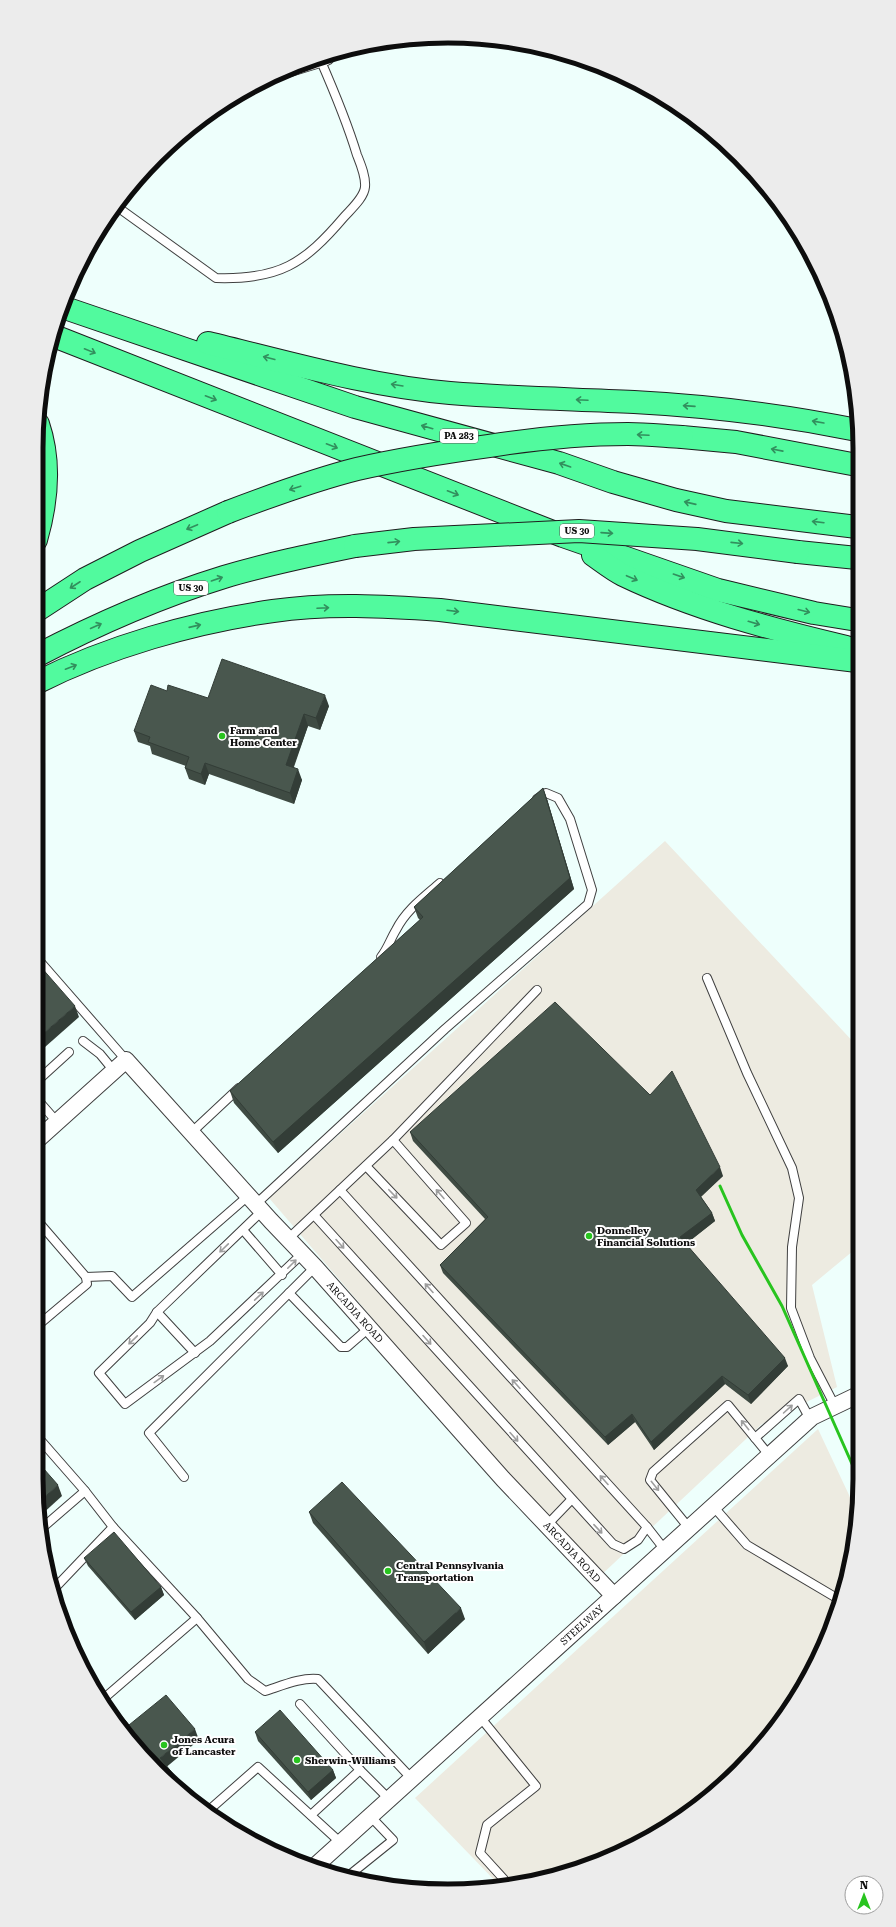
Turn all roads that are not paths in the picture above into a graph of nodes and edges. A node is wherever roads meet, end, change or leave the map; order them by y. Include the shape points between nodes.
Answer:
1 (322, 63) edge
2 (121, 209) edge
3 (67, 309) edge
4 (67, 309) edge
5 (58, 338) edge
6 (852, 429) edge
7 (43, 443) edge
8 (853, 464) edge
9 (43, 513) edge
10 (853, 527) edge
11 (563, 536) junction
12 (853, 558) edge
13 (43, 606) edge
14 (853, 619) edge
15 (853, 649) edge
16 (43, 652) edge
17 (853, 660) edge
18 (43, 679) edge
19 (528, 807) edge
20 (447, 877) edge
21 (43, 965) edge
22 (373, 965) edge
23 (707, 978) dead end
24 (537, 990) dead end
25 (83, 1041) dead end
26 (69, 1052) dead end
27 (126, 1060) junction
28 (114, 1071) junction
29 (43, 1076) edge
30 (244, 1084) edge
31 (43, 1106) edge
32 (57, 1122) junction
33 (192, 1132) junction
34 (43, 1135) edge
35 (393, 1140) junction
36 (366, 1166) junction
37 (340, 1190) junction
38 (255, 1204) junction
39 (314, 1215) junction
40 (43, 1227) edge
41 (243, 1230) junction
42 (288, 1239) junction
43 (302, 1254) junction
44 (315, 1267) junction
45 (282, 1275) junction
46 (86, 1277) junction
47 (289, 1293) junction
48 (158, 1312) junction
49 (43, 1321) edge
50 (369, 1328) junction
51 (195, 1353) junction
52 (853, 1397) edge
53 (835, 1406) junction
54 (810, 1419) junction
55 (755, 1438) junction
56 (43, 1443) edge
57 (769, 1455) junction
58 (184, 1477) dead end
59 (85, 1491) junction
60 (571, 1500) junction
61 (713, 1506) junction
62 (45, 1525) edge
63 (547, 1525) junction
64 (113, 1527) junction
65 (647, 1527) junction
66 (689, 1528) junction
67 (665, 1550) junction
68 (57, 1585) edge
69 (614, 1596) junction
70 (835, 1597) edge
71 (196, 1618) junction
72 (106, 1696) edge
73 (300, 1704) dead end
74 (480, 1717) junction
75 (360, 1770) junction
76 (412, 1779) junction
77 (390, 1800) junction
78 (212, 1808) edge
79 (311, 1815) junction
80 (371, 1817) junction
81 (341, 1843) junction
82 (318, 1863) edge
83 (354, 1872) edge
84 (505, 1880) edge

1 - 2 lane via 346,120 365,178 365,189 330,234 294,264 282,270 255,276 216,278
6 -> 3 highway via 728,409 440,392 330,373
10 -> 4 highway, PA 283 via 726,511 655,494 559,463 355,407
5 -> 11 highway
7 - 9 highway via 47,477
8 -> 13 highway, bridge via 736,442 628,434 516,442 429,454 356,469 274,494 228,512 146,548 85,579
11 -> 14 highway via 718,590 814,613
11 -> 15 highway via 622,574 687,602
16 -> 12 highway, US 30, bridge via 97,625 225,577 355,546 414,539 579,531 697,538
18 -> 17 highway via 104,654 166,633 274,610 342,606 440,610
19 - 38 lane via 546,792 558,798 570,818 583,857 592,890 588,904 445,1029
20 - 22 lane via 412,907 396,929 389,947
21 - 27 lane
23 - 53 lane via 747,1073 792,1168 799,1198 792,1247 791,1308 810,1358
24 - 35 lane
25 - 28 lane via 100,1054
26 - 29 lane
27 - 28 street
27 - 33 street, ARCADIA ROAD
28 - 32 street
30 - 33 lane
31 - 32 lane
32 - 34 street
33 - 38 street, ARCADIA ROAD
35 - 36 lane
36 -> 35 lane via 441,1245 466,1223
36 - 37 lane
37 - 39 lane
65 -> 37 lane
38 - 41 lane
38 - 42 street, ARCADIA ROAD
38 - 46 lane via 132,1297 112,1276
39 - 42 lane
39 -> 60 lane
40 - 46 lane
41 - 45 lane
41 -> 48 lane
42 - 43 street, ARCADIA ROAD
43 - 44 street, ARCADIA ROAD
45 -> 43 lane
44 - 47 lane
44 - 50 street, ARCADIA ROAD
51 -> 45 lane
46 - 49 lane via 87,1284
47 - 50 lane via 341,1347 347,1347
47 - 58 lane via 149,1434
48 - 51 lane
48 -> 51 lane via 150,1324 99,1373 124,1404
50 - 63 street, ARCADIA ROAD
52 - 53 street, STEELWAY
53 - 54 street, STEELWAY
55 -> 54 lane via 799,1399
54 - 57 street, STEELWAY
55 - 57 lane
55 -> 66 lane via 728,1405 653,1472 650,1480
56 - 59 lane
57 - 61 street, STEELWAY
59 - 62 lane
59 - 64 lane
60 - 63 lane
60 -> 65 lane via 613,1544 624,1549 638,1540
61 - 66 street, STEELWAY
61 - 70 lane via 747,1546
63 - 69 street, ARCADIA ROAD
64 - 68 lane
64 - 71 lane
65 - 67 lane
66 - 67 street, STEELWAY
67 - 69 street, STEELWAY
69 - 74 street, STEELWAY
71 - 72 lane
71 - 76 lane via 248,1679 265,1691 307,1678 318,1679
73 - 75 lane
74 - 76 street, STEELWAY
74 - 84 lane via 536,1786 488,1824 480,1853
75 - 77 lane
75 - 79 lane
76 - 77 street, STEELWAY
77 - 80 street, STEELWAY
78 - 79 lane via 258,1767
79 - 81 lane
80 - 81 street, STEELWAY
80 - 83 lane via 393,1840
81 - 82 street, STEELWAY

